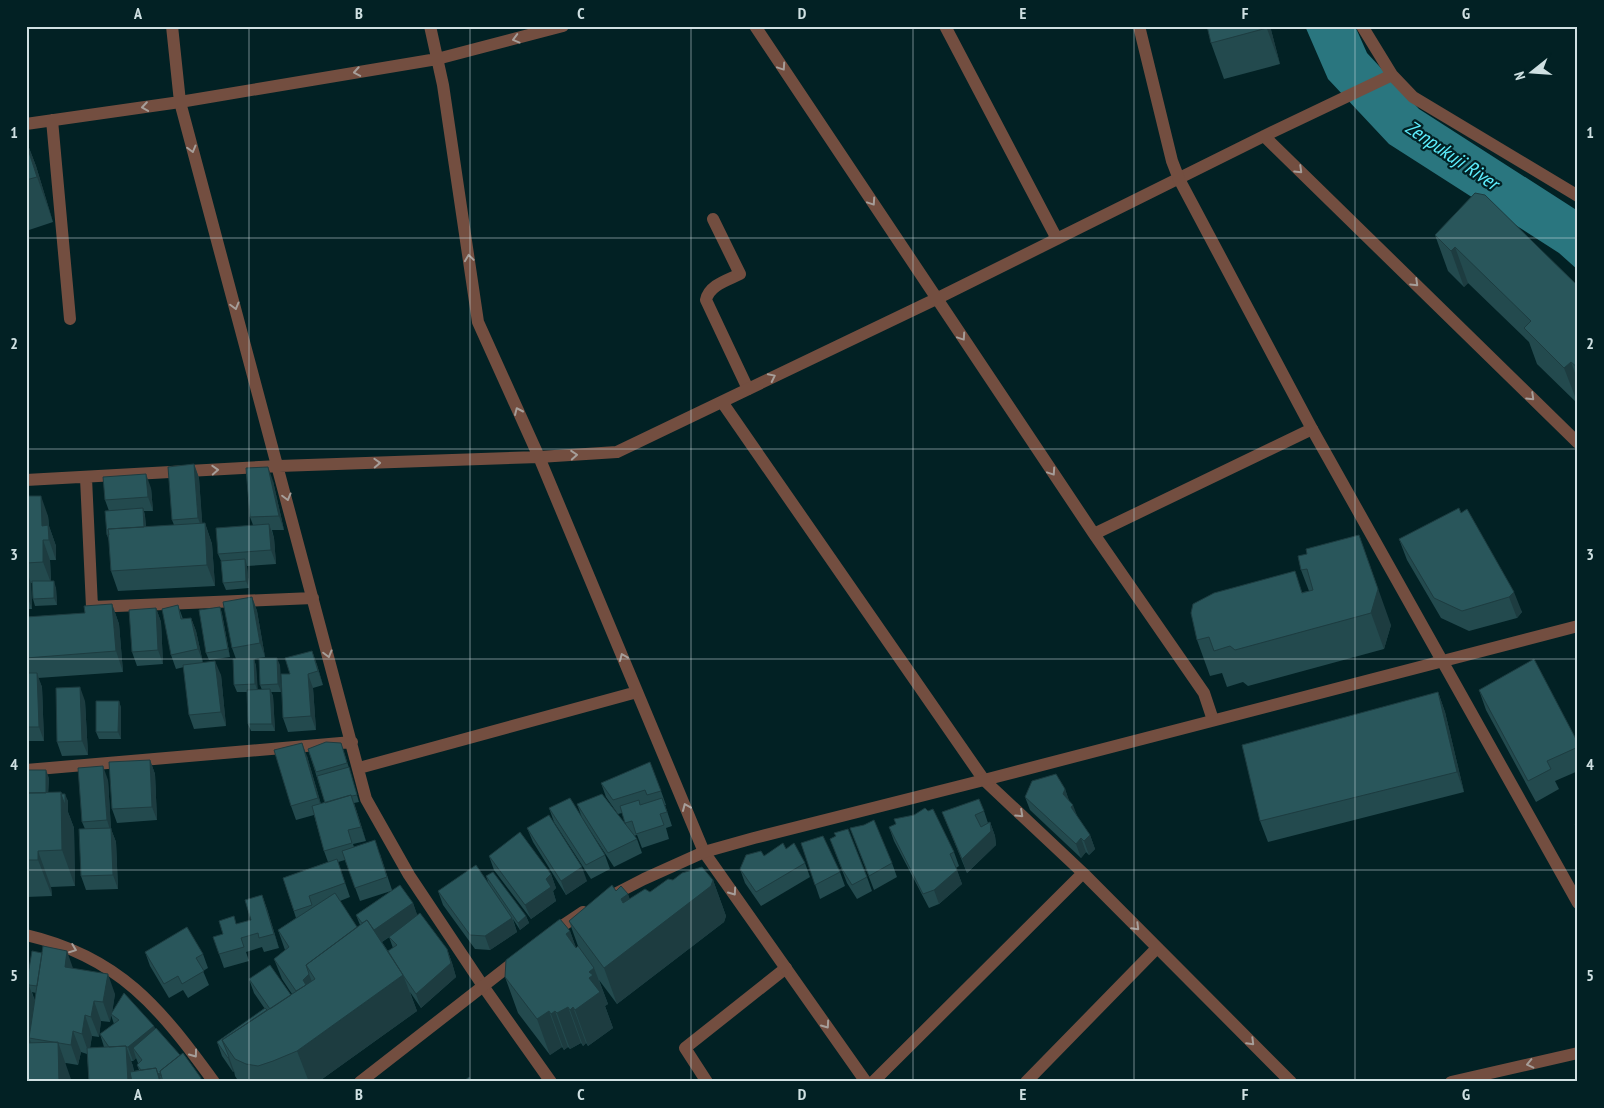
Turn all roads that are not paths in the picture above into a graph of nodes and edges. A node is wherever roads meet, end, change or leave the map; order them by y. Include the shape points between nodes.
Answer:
1 (172, 26) edge
2 (430, 26) edge
3 (563, 26) edge
4 (755, 26) edge
5 (946, 26) edge
6 (1139, 26) edge
7 (1362, 26) edge
8 (437, 59) junction
9 (1388, 77) junction
10 (180, 102) junction
11 (52, 120) junction
12 (26, 124) edge
13 (1264, 136) junction
14 (1179, 179) junction
15 (1578, 196) edge
16 (713, 219) dead end
17 (1057, 239) junction
18 (936, 299) junction
19 (70, 319) dead end
20 (748, 389) junction
21 (722, 402) junction
22 (1312, 429) junction
23 (1578, 443) edge
24 (540, 458) junction
25 (279, 466) junction
26 (86, 478) junction
27 (26, 480) edge
28 (1094, 534) junction
29 (313, 598) junction
30 (1578, 626) edge
31 (1442, 661) junction
32 (637, 692) junction
33 (1213, 720) junction
34 (352, 742) junction
35 (359, 768) junction
36 (26, 770) edge
37 (984, 780) junction
38 (704, 852) junction
39 (1083, 873) junction
40 (1578, 903) edge
41 (26, 935) edge
42 (1157, 948) junction
43 (786, 968) junction
44 (483, 986) junction
45 (1578, 1053) edge
46 (214, 1082) edge
47 (360, 1082) edge
48 (551, 1082) edge
49 (707, 1082) edge
50 (866, 1082) edge
51 (873, 1082) edge
52 (1026, 1082) edge
53 (1291, 1082) edge
54 (1451, 1082) edge

1 - 10 street
2 - 8 street
3 -> 8 street
4 -> 18 street
5 - 17 street
6 - 14 street
7 - 9 street
8 -> 10 street
24 -> 8 street via 478,322
9 - 13 street
9 - 15 street via 1413,97
10 -> 11 street
10 -> 25 street
11 - 12 street
11 - 19 street
13 - 14 street
13 -> 23 street
14 - 17 street
14 - 22 street
16 - 20 street via 740,274 712,288 706,300
17 - 18 street
20 -> 18 street
18 -> 28 street
20 - 21 street
24 -> 21 street via 617,452
21 - 37 street
22 - 28 street
22 - 31 street
25 -> 24 street
32 -> 24 street
26 -> 25 street
25 -> 29 street
26 - 27 street
26 - 29 street via 92,607
28 - 33 street via 1204,694
29 -> 34 street
30 - 31 street
31 - 33 street
31 - 40 street
32 - 35 street
38 -> 32 street
33 - 37 street
34 - 35 street
34 - 36 street
35 - 44 street via 366,799 409,875
37 - 38 street
37 -> 39 street
38 -> 43 street
38 - 44 street via 595,905 559,927
39 -> 42 street
39 - 51 street
41 -> 46 street via 77,950 132,985 179,1034
42 - 52 street
42 -> 53 street
43 - 49 street via 685,1048
43 -> 50 street
44 - 47 street
44 - 48 street
45 -> 54 street

